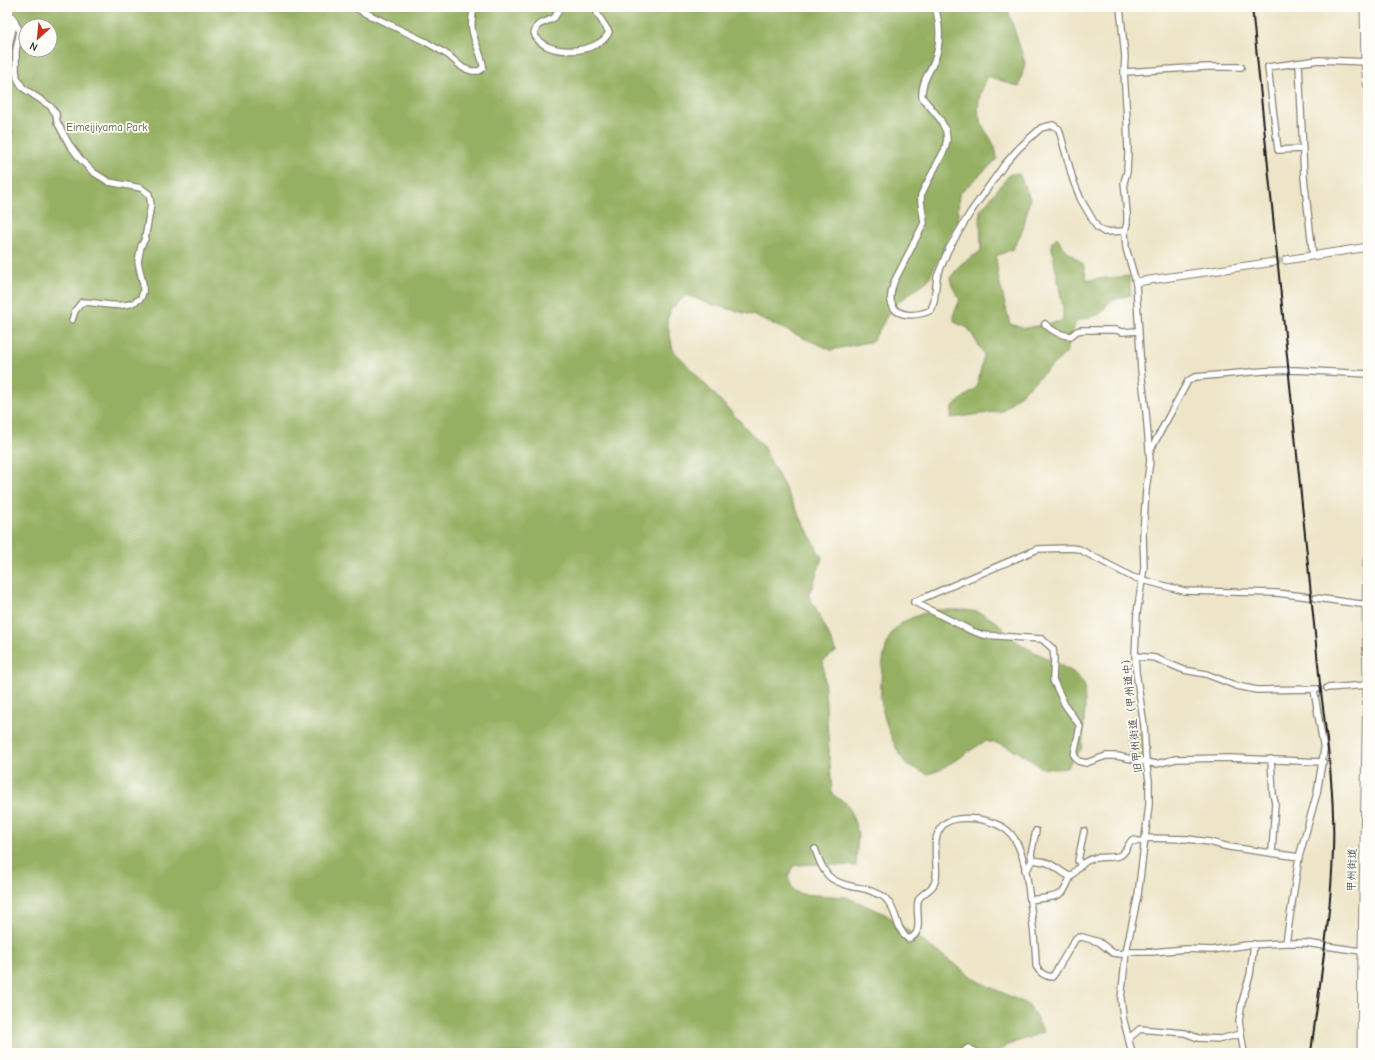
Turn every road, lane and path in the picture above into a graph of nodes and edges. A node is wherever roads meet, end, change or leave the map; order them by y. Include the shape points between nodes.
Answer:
1 (353, 7) edge
2 (476, 7) edge
3 (557, 7) edge
4 (595, 7) edge
5 (935, 7) edge
6 (1120, 7) edge
7 (1365, 7) edge
8 (7, 13) edge
9 (14, 21) junction
10 (7, 50) edge
11 (1367, 62) edge
12 (1300, 63) junction
13 (1241, 67) dead end
14 (1124, 72) junction
15 (1368, 84) edge
16 (7, 128) edge
17 (7, 140) edge
18 (1302, 149) junction
19 (1125, 231) junction
20 (1368, 247) edge
21 (1312, 256) junction
22 (1286, 260) tunnel mouth
23 (1274, 262) tunnel mouth
24 (1136, 282) junction
25 (72, 320) dead end
26 (1045, 324) dead end
27 (1139, 331) junction
28 (1368, 374) edge
29 (1150, 451) junction
30 (1368, 560) edge
31 (1142, 580) junction
32 (1368, 584) edge
33 (1367, 605) edge
34 (1135, 656) junction
35 (1368, 670) edge
36 (1368, 685) edge
37 (1327, 688) dead end
38 (1271, 759) junction
39 (1146, 762) junction
40 (1322, 762) junction
41 (1036, 831) dead end
42 (1084, 831) dead end
43 (1144, 840) junction
44 (815, 849) dead end
45 (1272, 853) junction
46 (1299, 857) junction
47 (1032, 860) junction
48 (1082, 865) junction
49 (1025, 870) junction
50 (1071, 877) junction
51 (1030, 900) junction
52 (1286, 943) junction
53 (1254, 944) junction
54 (1365, 951) edge
55 (1126, 952) junction
56 (1240, 1034) junction
57 (1129, 1038) junction
58 (962, 1053) edge
59 (978, 1053) edge
60 (1132, 1053) edge
61 (1244, 1053) edge
62 (1362, 1053) edge

1 - 2 street via 426,42 448,55 463,68 478,71 483,65 474,40 471,20
3 - 4 street via 558,12 554,18 538,25 534,34 539,43 561,51 573,51 599,44 609,32
5 - 19 street via 939,31 938,49 923,83 922,96 940,119 947,139 945,149 926,182 920,202 924,223 894,282 891,302 894,307 909,315 931,310 937,277 948,250 970,213 1004,165 1041,128 1053,126 1059,129 1073,180 1097,227 1104,232
6 - 14 street
7 - 11 highway
8 - 9 street
9 - 10 street
9 - 25 street via 20,31 16,50 17,78 23,88 50,106 69,144 93,172 109,182 141,188 149,194 152,204 138,262 143,284 141,298 128,305 82,302
11 - 12 street via 1319,60
11 - 15 highway
12 - 18 street
12 - 18 street via 1268,67 1278,150
13 - 14 street
14 - 19 street via 1128,153 1124,182 1127,222
16 - 17 street
18 - 21 street
19 - 24 street via 1126,248
20 - 21 street
21 - 22 street
23 - 24 street
24 - 27 street
26 - 27 street via 1061,335 1071,336 1082,330
27 - 29 street
28 - 29 street, 旧甲州街道（甲州道中） via 1286,370 1194,377 1188,381
29 - 31 street, 旧甲州街道（甲州道中）
30 - 32 highway, 甲州街道
31 - 33 street via 1184,591 1278,592
31 - 34 street, 旧甲州街道（甲州道中）
31 - 39 street via 1079,549 1038,549 914,602 983,635 1042,639 1053,649 1052,680 1080,726 1074,756 1078,762 1086,763 1106,756 1117,756
32 - 33 highway, 甲州街道
33 - 35 highway, 甲州街道
34 - 39 street, 旧甲州街道（甲州道中）
34 - 40 street via 1155,658 1184,670 1257,690 1316,689 1324,750
35 - 36 highway, 甲州街道
36 - 37 street
36 - 54 highway, 甲州街道
38 - 39 street via 1189,758 1156,764
38 - 40 street
38 - 45 street via 1272,794 1275,803
39 - 43 street, 旧甲州街道（甲州道中） via 1149,805
40 - 46 street via 1317,793
41 - 47 street
42 - 48 street via 1078,860
43 - 45 street via 1195,840 1229,848
43 - 48 street via 1132,840 1120,856 1090,859
43 - 55 street, 旧甲州街道（甲州道中） via 1138,895
44 - 49 street via 820,864 830,879 871,890 886,898 902,934 908,939 913,938 918,931 918,902 921,896 931,889 936,879 936,844 944,824 967,818 1003,827 1015,839
45 - 46 street
46 - 52 street
47 - 49 street
47 - 50 street via 1047,862
48 - 50 street
49 - 51 street
50 - 51 street via 1062,893
51 - 55 street via 1036,966 1044,975 1052,976 1055,973 1076,938 1082,937 1099,942 1113,953
52 - 53 street
52 - 54 street
53 - 55 street via 1212,950
53 - 56 street via 1250,975 1239,1021
54 - 62 highway, 甲州街道
55 - 57 street, 旧甲州街道（甲州道中） via 1121,998
56 - 57 street via 1221,1039 1198,1038 1185,1032 1140,1028
56 - 61 street
57 - 60 street, 旧甲州街道（甲州道中）
58 - 59 street via 968,1048

